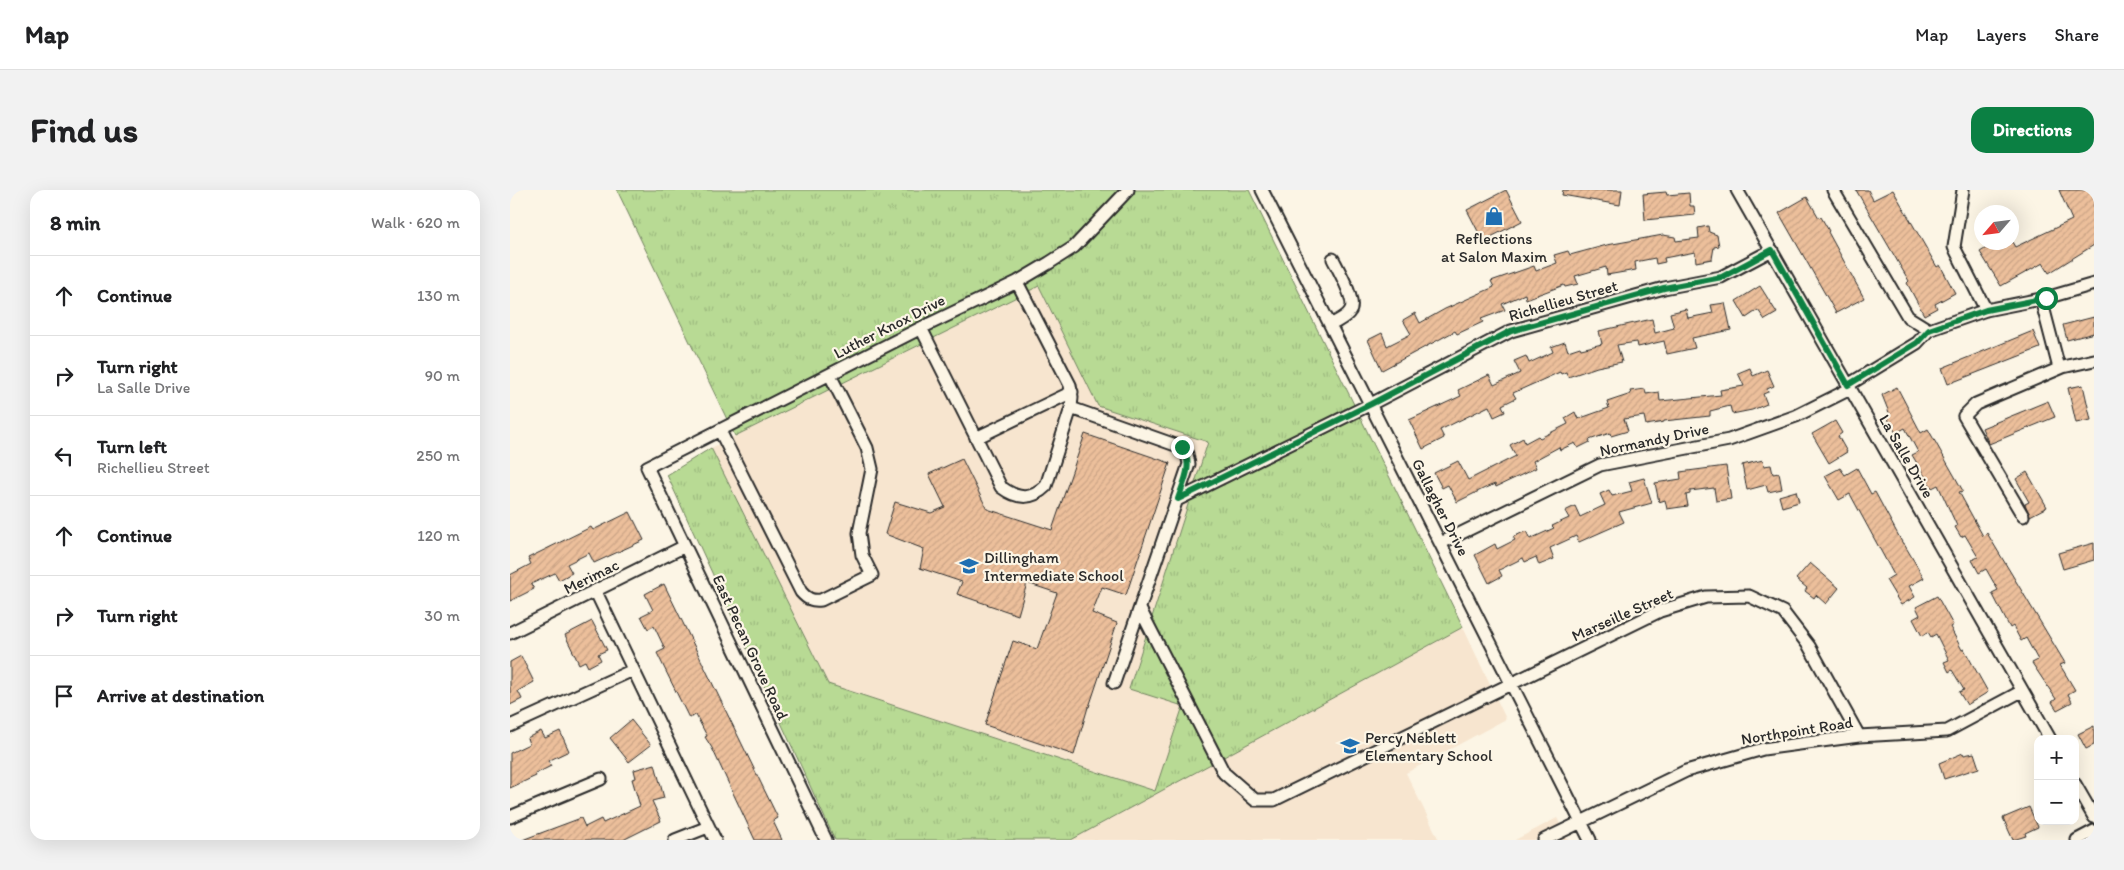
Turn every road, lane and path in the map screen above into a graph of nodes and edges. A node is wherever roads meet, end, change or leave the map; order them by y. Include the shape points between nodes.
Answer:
1 (1128, 190) edge
2 (1262, 190) edge
3 (1737, 190) edge
4 (1833, 190) edge
5 (1963, 190) edge
6 (1772, 250) junction
7 (1333, 259) dead end
8 (1017, 282) junction
9 (2094, 284) edge
10 (2041, 299) junction
11 (1986, 310) junction
12 (1331, 325) junction
13 (921, 328) junction
14 (1929, 330) junction
15 (2094, 360) edge
16 (2058, 368) junction
17 (830, 375) junction
18 (1849, 387) junction
19 (1072, 392) junction
20 (1371, 404) junction
21 (1071, 408) junction
22 (720, 431) junction
23 (976, 438) junction
24 (647, 467) joint
25 (1178, 499) junction
26 (2022, 516) dead end
27 (1441, 543) junction
28 (685, 546) junction
29 (596, 592) junction
30 (1140, 609) junction
31 (510, 633) edge
32 (633, 670) junction
33 (1114, 683) dead end
34 (1511, 683) junction
35 (2022, 691) junction
36 (510, 726) edge
37 (2048, 735) edge
38 (1859, 736) junction
39 (601, 779) dead end
40 (2079, 791) edge
41 (510, 817) edge
42 (2094, 817) edge
43 (1581, 822) junction
44 (708, 827) junction
45 (2094, 831) edge
46 (674, 840) edge
47 (715, 840) edge
48 (826, 840) edge
49 (1544, 840) edge
50 (1590, 840) edge
51 (2077, 840) edge

1 - 8 street, Luther Knox Drive via 1074,247
2 - 12 street, Gallagher Drive
3 - 6 street, La Salle Drive
4 - 14 street via 1908,317
5 - 11 street via 1954,247
6 - 18 street, La Salle Drive
6 - 20 street, Richellieu Street via 1722,277 1664,288 1511,331
7 - 12 street via 1352,307 1350,313
8 - 13 street, Luther Knox Drive
8 - 19 street
9 - 10 street
10 - 11 street
10 - 16 street
11 - 14 street
12 - 20 street, Gallagher Drive
13 - 17 street, Luther Knox Drive
13 - 23 street
14 - 18 street, Normandy Drive via 1917,343
15 - 16 street
16 - 26 street via 1976,404 1964,416
17 - 22 street, Luther Knox Drive
17 - 22 street via 867,448 872,469 859,533 862,555 872,575 821,600 806,598
18 - 27 street, Normandy Drive via 1796,416 1729,440 1600,465
18 - 35 street, La Salle Drive
19 - 21 street
19 - 23 street
20 - 25 street, Richellieu Street
20 - 27 street, Gallagher Drive
21 - 23 street via 1046,486 1029,498 1001,487
21 - 25 street via 1182,447 1189,464
22 - 24 street, Luther Knox Drive
24 - 28 street, East Pecan Grove Road
25 - 30 street
27 - 34 street, Gallagher Drive
28 - 29 street, Merimac
28 - 48 street, East Pecan Grove Road
29 - 31 street, Merimac
29 - 32 street
30 - 33 street
30 - 34 street, Marseille Street via 1224,773 1256,800 1274,800
32 - 36 street
32 - 44 street
34 - 38 street, Marseille Street via 1660,611 1706,597 1749,596 1783,612 1809,646
34 - 43 street, Gallagher Drive
35 - 37 street, La Salle Drive
35 - 38 street, Northpoint Road via 1947,731
38 - 43 street, Northpoint Road via 1763,749 1686,771
39 - 41 street
40 - 42 street
43 - 49 street, Northpoint Road
43 - 50 street, Gallagher Drive
44 - 46 street
44 - 47 street
45 - 51 street

